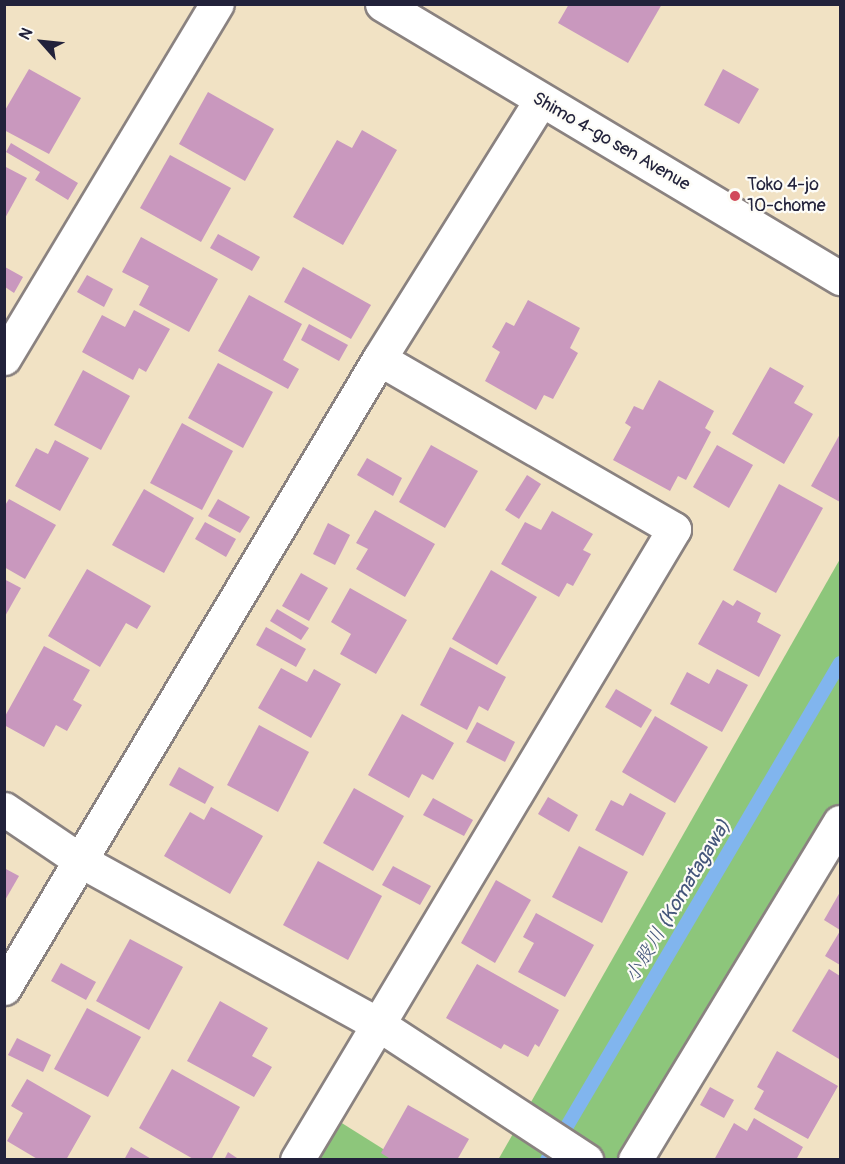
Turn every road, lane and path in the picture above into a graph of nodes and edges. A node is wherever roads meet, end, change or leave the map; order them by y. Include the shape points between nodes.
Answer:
1 (218, 4) edge
2 (382, 4) edge
3 (540, 101) junction
4 (840, 278) edge
5 (4, 358) edge
6 (379, 359) junction
7 (4, 809) edge
8 (840, 822) edge
9 (81, 861) junction
10 (4, 988) edge
11 (378, 1024) junction
12 (297, 1160) edge
13 (586, 1160) edge
14 (635, 1160) edge

1 - 5 street
2 - 3 street, Shimo 4-go sen Avenue
3 - 4 street, Shimo 4-go sen Avenue
3 - 6 street
6 - 9 street
6 - 11 street via 674,529
7 - 9 street
8 - 14 street
9 - 10 street
9 - 11 street
11 - 12 street
11 - 13 street

